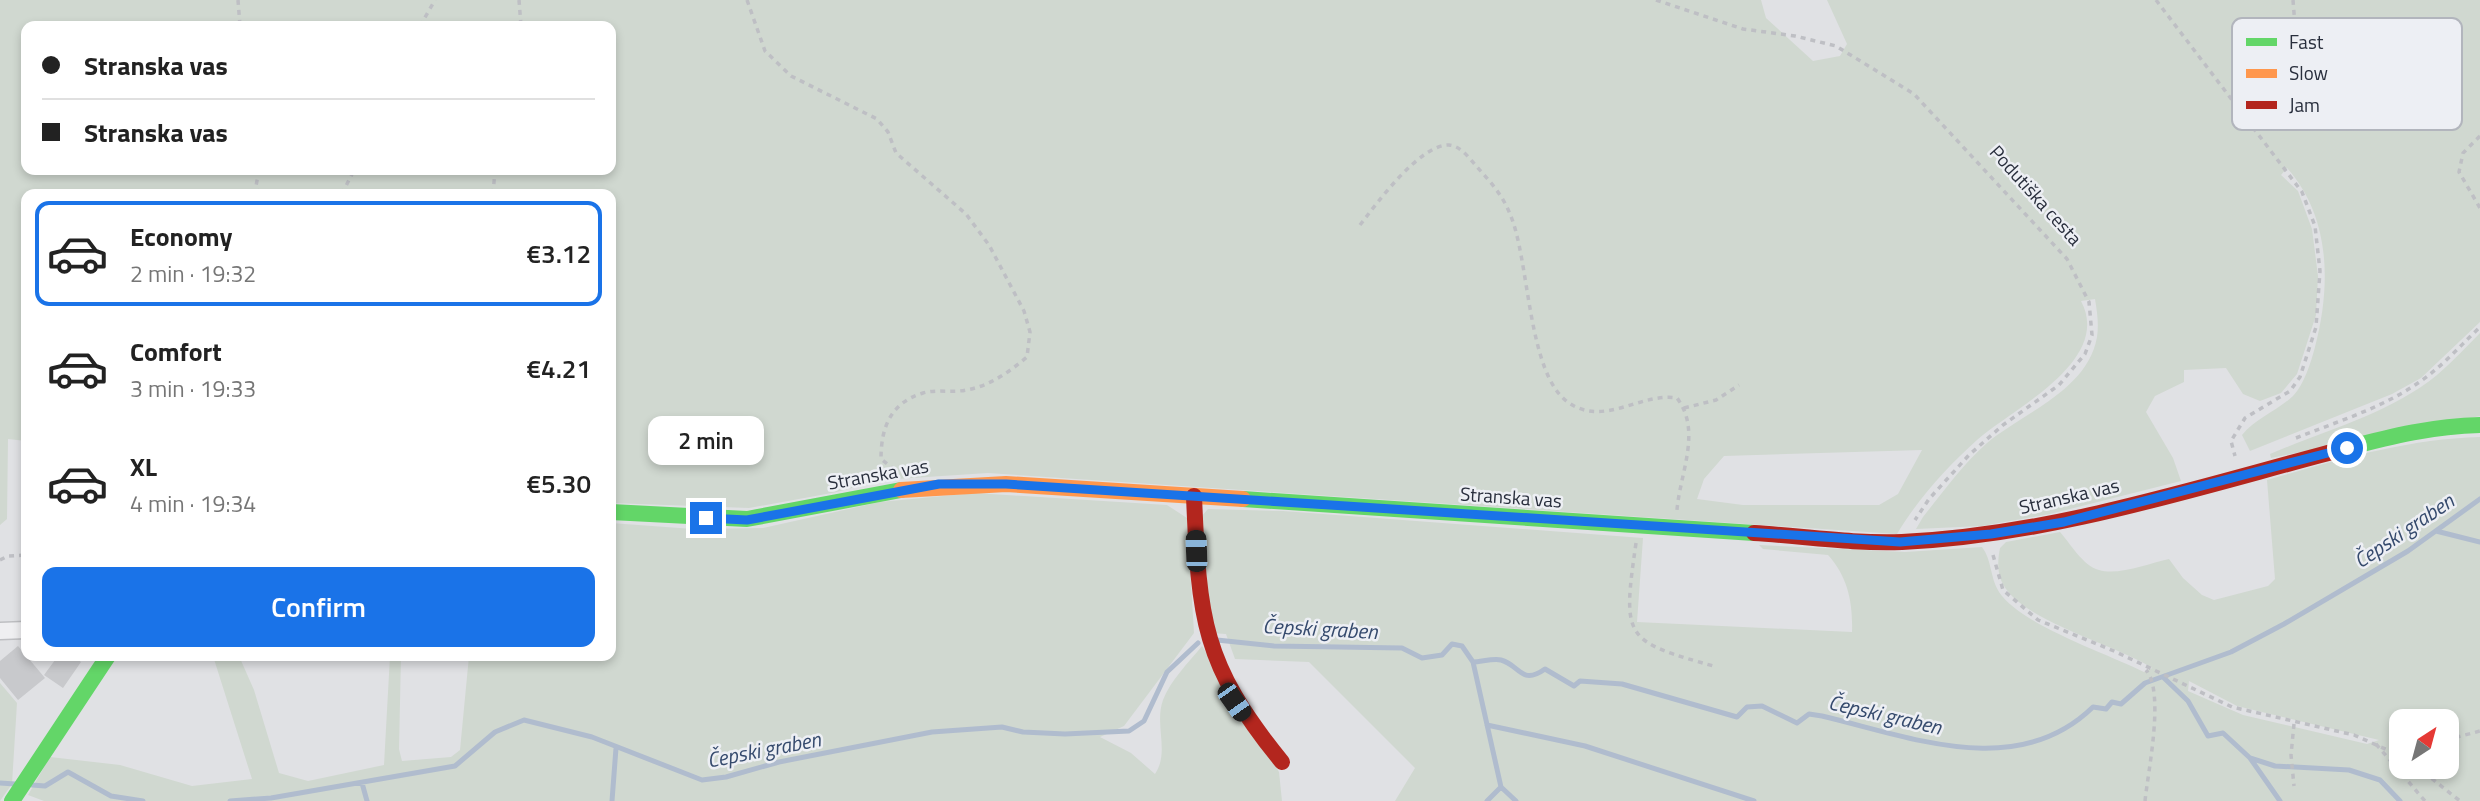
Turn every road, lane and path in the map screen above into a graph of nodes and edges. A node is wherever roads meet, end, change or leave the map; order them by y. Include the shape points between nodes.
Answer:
1 (239, 0) edge
2 (435, 0) edge
3 (519, 0) edge
4 (747, 0) edge
5 (1656, 0) edge
6 (2156, 0) edge
7 (2293, 0) edge
8 (2295, 18) edge
9 (240, 21) edge
10 (423, 21) edge
11 (521, 21) edge
12 (2232, 100) edge
13 (2255, 130) edge
14 (2480, 136) edge
15 (2480, 208) edge
16 (1360, 225) dead end
17 (2480, 327) edge
18 (1740, 386) dead end
19 (1684, 408) junction
20 (2480, 425) edge
21 (2292, 440) dead end
22 (2240, 475) junction
23 (914, 487) junction
24 (1194, 496) junction
25 (616, 512) edge
26 (1638, 527) junction
27 (1675, 529) junction
28 (1991, 534) junction
29 (1900, 542) junction
30 (21, 555) edge
31 (0, 560) edge
32 (0, 631) edge
33 (21, 631) edge
34 (105, 661) edge
35 (1717, 667) dead end
36 (2143, 667) junction
37 (2294, 724) junction
38 (2480, 731) edge
39 (2459, 737) edge
40 (2371, 741) junction
41 (2389, 751) edge
42 (1282, 762) dead end
43 (2432, 779) edge
44 (2294, 786) dead end
45 (15, 798) edge
46 (2145, 801) edge
47 (2425, 801) edge
48 (2460, 801) edge

1 - 9 path
2 - 10 path
3 - 11 path
4 - 23 path via 765,51 791,76 877,119 896,153 966,215 989,246 1024,311 1030,332 1027,357 1002,377 967,390 924,393 899,404 887,420 881,459 907,476
5 - 29 path, Podutiška cesta via 1743,29 1836,46 1914,94 2067,259 2090,302 2092,335 2085,354 2059,385 1969,455 1929,499
6 - 12 path
7 - 8 path
13 - 22 path via 2302,192 2315,226 2320,271 2316,327 2300,377 2290,391 2245,418 2231,441
14 - 15 path via 2463,153 2459,172
16 - 19 path via 1428,151 1450,145 1461,149 1499,193 1511,216 1545,367 1556,391 1588,412 1610,412 1666,396 1677,398
17 - 21 path via 2416,385
18 - 19 path via 1716,400
19 - 27 path via 1689,423 1688,449
20 - 22 street, Stranska vas via 2400,434
22 - 28 street, Stranska vas via 2064,522
23 - 24 street, Stranska vas via 1006,484
23 - 25 street, Stranska vas via 747,520
24 - 26 street, Stranska vas
24 - 42 street via 1197,594 1214,664 1240,711
26 - 27 street, Stranska vas
26 - 35 path via 1629,612 1632,627 1642,641 1661,652
27 - 29 street, Stranska vas
28 - 29 street, Stranska vas
28 - 36 path via 1997,580 2011,600 2039,620
30 - 31 path
32 - 33 street
34 - 45 street
36 - 37 path via 2232,707
36 - 46 path via 2152,677 2155,695
37 - 40 path
37 - 44 path
38 - 39 path
40 - 41 path
40 - 47 path via 2384,750
43 - 48 path

